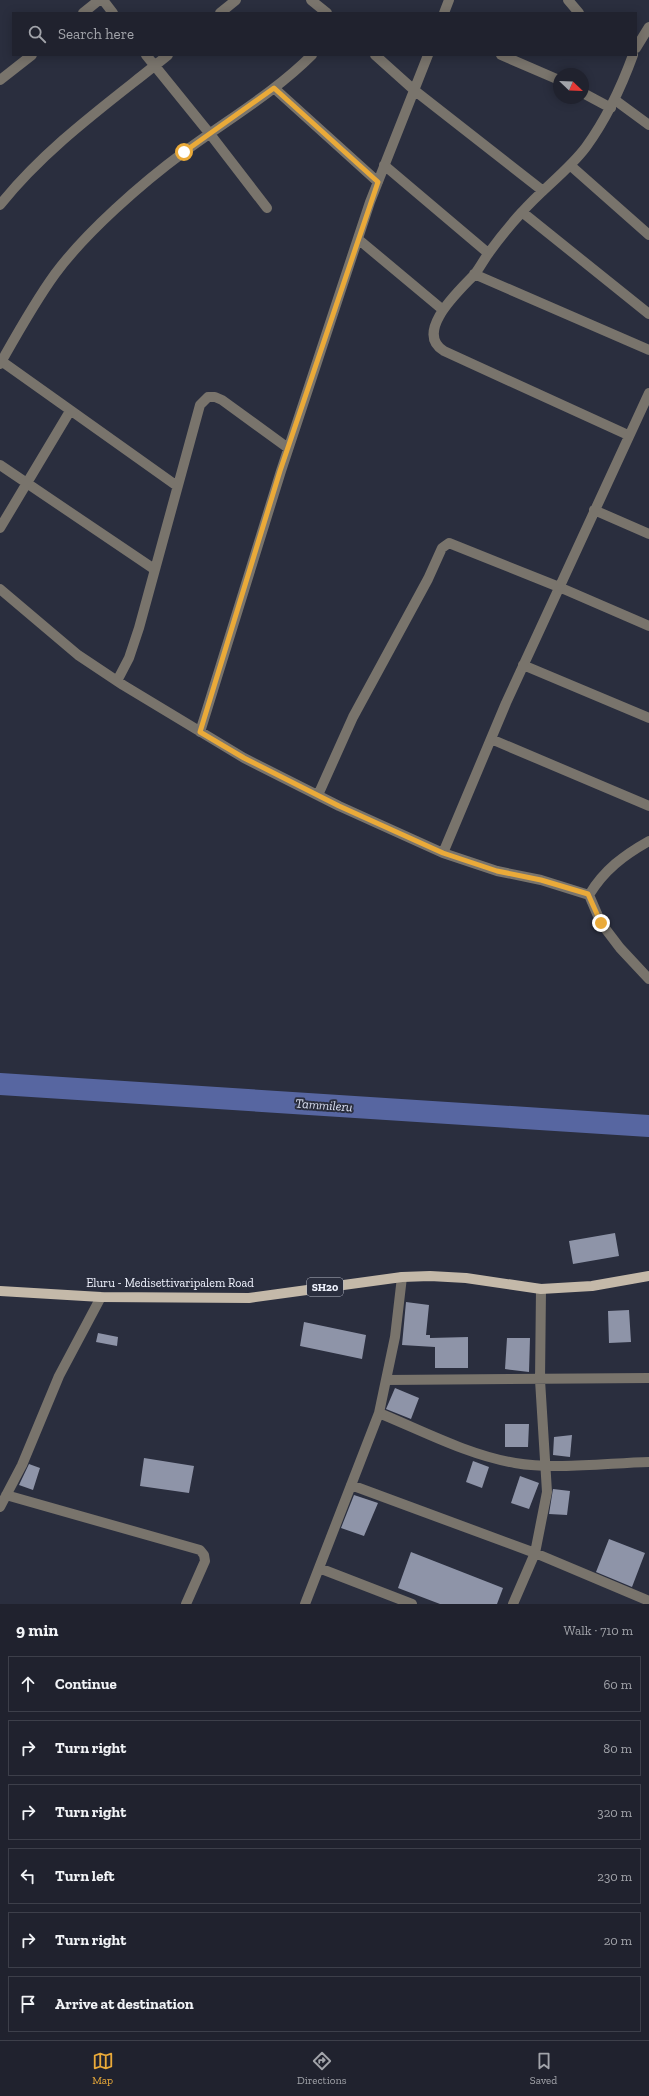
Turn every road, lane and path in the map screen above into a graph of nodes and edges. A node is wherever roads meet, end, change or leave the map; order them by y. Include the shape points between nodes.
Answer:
1 (99, 0) edge
2 (103, 0) edge
3 (236, 0) edge
4 (311, 0) edge
5 (449, 0) edge
6 (568, 0) edge
7 (84, 12) edge
8 (112, 12) edge
9 (221, 12) edge
10 (326, 12) edge
11 (444, 12) edge
12 (578, 12) edge
13 (649, 27) edge
14 (637, 46) edge
15 (31, 56) edge
16 (147, 56) edge
17 (167, 56) edge
18 (311, 56) edge
19 (376, 56) edge
20 (428, 56) edge
21 (503, 56) edge
22 (630, 56) edge
23 (155, 66) junction
24 (553, 77) edge
25 (0, 80) edge
26 (274, 88) junction
27 (414, 90) junction
28 (589, 95) edge
29 (613, 104) junction
30 (649, 125) edge
31 (210, 134) junction
32 (384, 165) junction
33 (571, 166) junction
34 (378, 182) junction
35 (543, 191) junction
36 (0, 205) edge
37 (267, 208) dead end
38 (522, 212) junction
39 (649, 235) edge
40 (358, 239) junction
41 (488, 253) junction
42 (474, 274) junction
43 (443, 310) junction
44 (649, 314) edge
45 (649, 350) edge
46 (1, 362) edge
47 (649, 393) edge
48 (70, 411) junction
49 (628, 435) junction
50 (288, 448) junction
51 (0, 465) edge
52 (26, 484) junction
53 (177, 486) junction
54 (594, 510) junction
55 (0, 528) edge
56 (649, 534) edge
57 (154, 570) junction
58 (559, 587) junction
59 (0, 590) edge
60 (649, 626) edge
61 (523, 665) junction
62 (117, 681) junction
63 (649, 718) edge
64 (200, 732) junction
65 (491, 739) junction
66 (318, 796) junction
67 (649, 806) edge
68 (649, 840) edge
69 (443, 853) junction
70 (588, 894) junction
71 (649, 979) edge
72 (649, 1276) edge
73 (402, 1277) junction
74 (541, 1289) junction
75 (0, 1292) edge
76 (101, 1297) junction
77 (649, 1378) edge
78 (386, 1380) junction
79 (540, 1380) junction
80 (379, 1412) junction
81 (649, 1462) edge
82 (546, 1466) junction
83 (351, 1486) junction
84 (6, 1495) junction
85 (0, 1507) edge
86 (535, 1553) junction
87 (319, 1568) junction
88 (649, 1601) edge
89 (186, 1604) edge
90 (305, 1604) edge
91 (412, 1604) edge
92 (513, 1604) edge

1 - 7 street
2 - 8 street
3 - 9 street
4 - 10 street
5 - 11 street
6 - 12 street
13 - 14 street
15 - 25 street
16 - 23 street
17 - 23 street
18 - 26 street
19 - 27 street
20 - 27 street
21 - 24 street
22 - 29 street
23 - 31 street
23 - 36 street via 45,157 20,180
26 - 31 street
26 - 34 street
27 - 32 street
27 - 35 street
28 - 29 street
29 - 30 street
29 - 33 street
31 - 37 street
31 - 46 street via 136,192 90,235 56,273
32 - 34 street
32 - 41 street
33 - 35 street
33 - 39 street
34 - 40 street
35 - 38 street
38 - 41 street
38 - 44 street
40 - 43 street
40 - 50 street
41 - 42 street
42 - 43 street via 459,288
42 - 45 street
43 - 49 street via 434,330 434,339 438,347
46 - 48 street
47 - 49 street
48 - 52 street
48 - 53 street
49 - 54 street
50 - 53 street via 222,400 208,397 200,405
50 - 64 street
51 - 52 street
52 - 55 street
52 - 57 street
53 - 57 street
54 - 56 street
54 - 58 street
57 - 62 street via 139,628 129,658
58 - 60 street
58 - 61 street
58 - 66 street via 449,543 442,548 428,579 353,717
59 - 62 street via 78,655
61 - 63 street
61 - 65 street
62 - 64 street
64 - 66 street
65 - 67 street
65 - 69 street
66 - 69 street
68 - 70 street via 623,855
69 - 70 street via 497,871 541,880
70 - 71 street via 601,923
72 - 74 main road, Eluru - Medisettivaripalem Road / SH20 via 592,1286
73 - 74 main road, Eluru - Medisettivaripalem Road / SH20 via 466,1278
73 - 76 main road, Eluru - Medisettivaripalem Road / SH20 via 249,1298
73 - 78 street via 395,1337
74 - 79 street
75 - 76 main road, Eluru - Medisettivaripalem Road / SH20
76 - 84 street via 59,1376 22,1465
77 - 79 street
78 - 79 street
78 - 80 street
79 - 82 street
80 - 82 street via 470,1451 515,1463
80 - 83 street
81 - 82 street
82 - 86 street via 547,1492
83 - 86 street
83 - 87 street
84 - 85 street
84 - 89 street via 200,1550 205,1561
86 - 88 street
86 - 92 street
87 - 90 street
87 - 91 street

